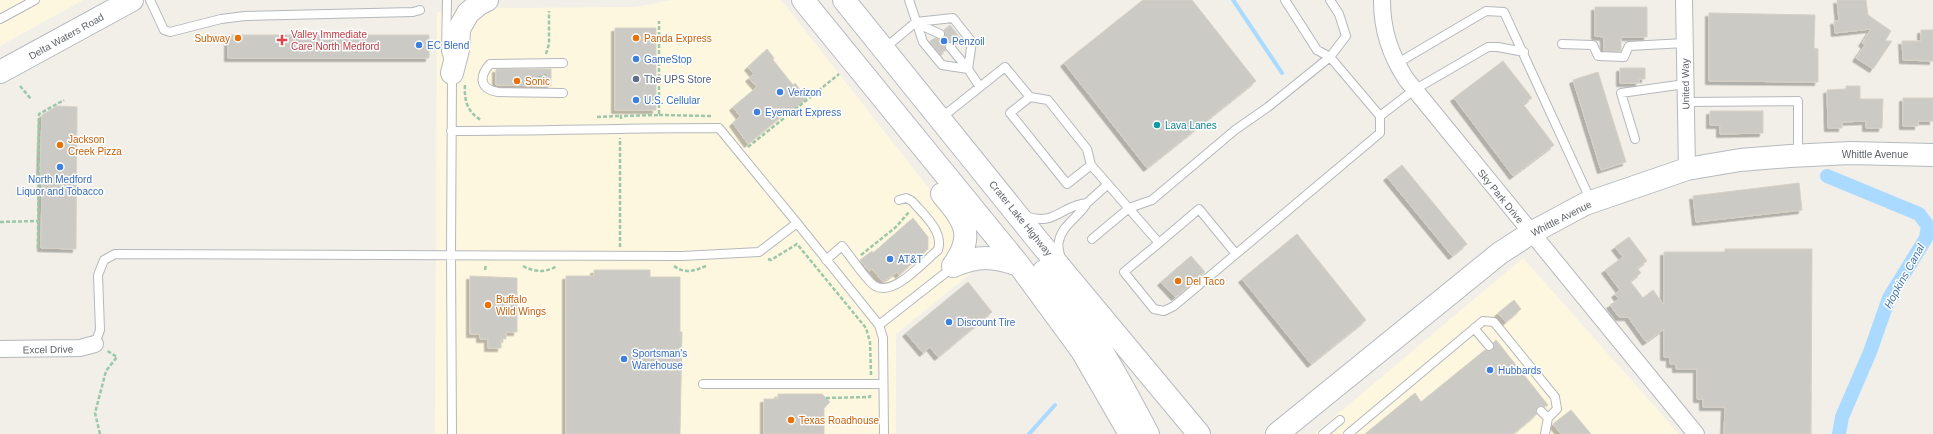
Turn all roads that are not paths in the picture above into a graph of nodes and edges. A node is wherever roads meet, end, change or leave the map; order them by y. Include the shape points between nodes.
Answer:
1 (36, 0) edge
2 (132, 0) edge
3 (150, 0) edge
4 (446, 0) edge
5 (487, 0) edge
6 (803, 0) edge
7 (844, 0) edge
8 (909, 0) edge
9 (1285, 0) edge
10 (1330, 0) edge
11 (1382, 0) edge
12 (1684, 0) edge
13 (420, 10) dead end
14 (0, 19) edge
15 (916, 22) junction
16 (940, 34) dead end
17 (1685, 42) junction
18 (1562, 44) dead end
19 (950, 46) dead end
20 (884, 48) junction
21 (1524, 52) junction
22 (1330, 57) junction
23 (563, 63) dead end
24 (1396, 64) junction
25 (968, 69) junction
26 (0, 72) edge
27 (452, 73) junction
28 (1685, 84) junction
29 (980, 87) junction
30 (1414, 90) junction
31 (563, 93) dead end
32 (1030, 97) junction
33 (1686, 102) junction
34 (891, 108) junction
35 (1380, 116) junction
36 (940, 118) junction
37 (451, 131) junction
38 (1635, 139) dead end
39 (1933, 155) edge
40 (1798, 156) junction
41 (1091, 165) junction
42 (1686, 169) junction
43 (1108, 184) junction
44 (899, 200) dead end
45 (1592, 202) junction
46 (1086, 203) junction
47 (1129, 208) junction
48 (1015, 210) junction
49 (797, 223) junction
50 (992, 232) junction
51 (1531, 232) junction
52 (1092, 239) dead end
53 (1159, 243) junction
54 (451, 254) junction
55 (1236, 254) junction
56 (826, 260) junction
57 (1019, 264) junction
58 (953, 266) junction
59 (1062, 268) junction
60 (879, 325) junction
61 (1474, 328) junction
62 (95, 344) joint
63 (1489, 346) dead end
64 (0, 349) edge
65 (703, 384) dead end
66 (883, 384) junction
67 (1541, 411) dead end
68 (1548, 418) junction
69 (1340, 420) dead end
70 (1348, 433) edge
71 (452, 434) edge
72 (884, 434) edge
73 (1130, 434) edge
74 (1148, 434) edge
75 (1199, 434) edge
76 (1277, 434) edge
77 (1323, 434) edge
78 (1545, 434) edge
79 (1696, 434) edge

1 - 14 lane
2 - 26 main road, Delta Waters Road
3 - 13 lane via 164,30 170,32 221,18
4 - 27 lane via 446,50
5 - 27 main road via 468,13 459,29 458,50
6 - 34 main road
7 - 20 main road, Crater Lake Highway
8 - 15 lane
9 - 22 lane via 1317,50
10 - 22 lane via 1339,14 1346,36
11 - 24 street, Sky Park Drive via 1382,21
12 - 17 street, United Way
15 - 16 lane
15 - 20 lane
15 - 25 lane via 924,42 942,65
15 - 25 lane via 953,18 972,42
17 - 18 lane via 1629,46 1624,57 1598,56 1593,45
17 - 28 street, United Way
19 - 25 lane
20 - 36 main road, Crater Lake Highway
21 - 24 lane via 1504,12 1486,10
21 - 30 lane via 1488,47
21 - 45 lane
22 - 35 lane
22 - 47 lane via 1235,130 1152,200
23 - 31 lane via 490,64 484,70 482,78 489,91
24 - 30 street, Sky Park Drive
25 - 29 lane
27 - 37 lane
28 - 33 street, United Way
28 - 38 lane via 1620,94
29 - 32 lane via 1005,67
29 - 36 lane
30 - 35 lane
30 - 51 street, Sky Park Drive
32 - 41 lane via 1048,100 1087,149
32 - 41 lane via 1010,114 1066,184
33 - 40 lane via 1798,102
33 - 42 street, United Way
34 - 50 main road
34 - 58 main road via 912,157 960,216 966,228 966,240
35 - 55 lane via 1380,134
36 - 48 main road, Crater Lake Highway
37 - 49 lane via 719,128
37 - 54 lane
39 - 40 main road, Whittle Avenue via 1850,153
40 - 42 main road, Whittle Avenue via 1740,160
41 - 43 lane
42 - 45 main road, Whittle Avenue
43 - 46 lane
43 - 47 lane
44 - 56 lane via 906,198 912,201 939,236 940,243 938,250 897,285 884,289 874,286 842,246
45 - 51 main road, Whittle Avenue
46 - 48 lane via 1076,203 1054,218 1041,219
46 - 59 lane via 1082,212 1062,230 1058,242
47 - 52 lane
47 - 53 lane
48 - 59 main road, Crater Lake Highway
49 - 54 lane via 759,252 682,256
49 - 56 lane
50 - 57 main road
50 - 74 main road via 1031,256 1058,287 1113,368
51 - 76 main road, Whittle Avenue via 1500,253
51 - 79 street, Sky Park Drive
53 - 55 lane via 1199,209
53 - 55 lane via 1124,272 1154,309 1164,311 1174,306
54 - 62 lane via 115,254 104,260 98,275 100,330
54 - 71 lane
56 - 60 lane
57 - 58 main road via 998,258 980,257
57 - 73 main road via 1082,352
58 - 60 lane
59 - 75 main road, Crater Lake Highway
60 - 66 lane via 883,338
61 - 63 lane
61 - 68 lane via 1483,322 1494,322 1555,397 1557,409
61 - 70 lane
62 - 64 street, Excel Drive via 80,348
65 - 66 lane
66 - 72 lane
67 - 68 lane
68 - 78 lane
69 - 77 lane

